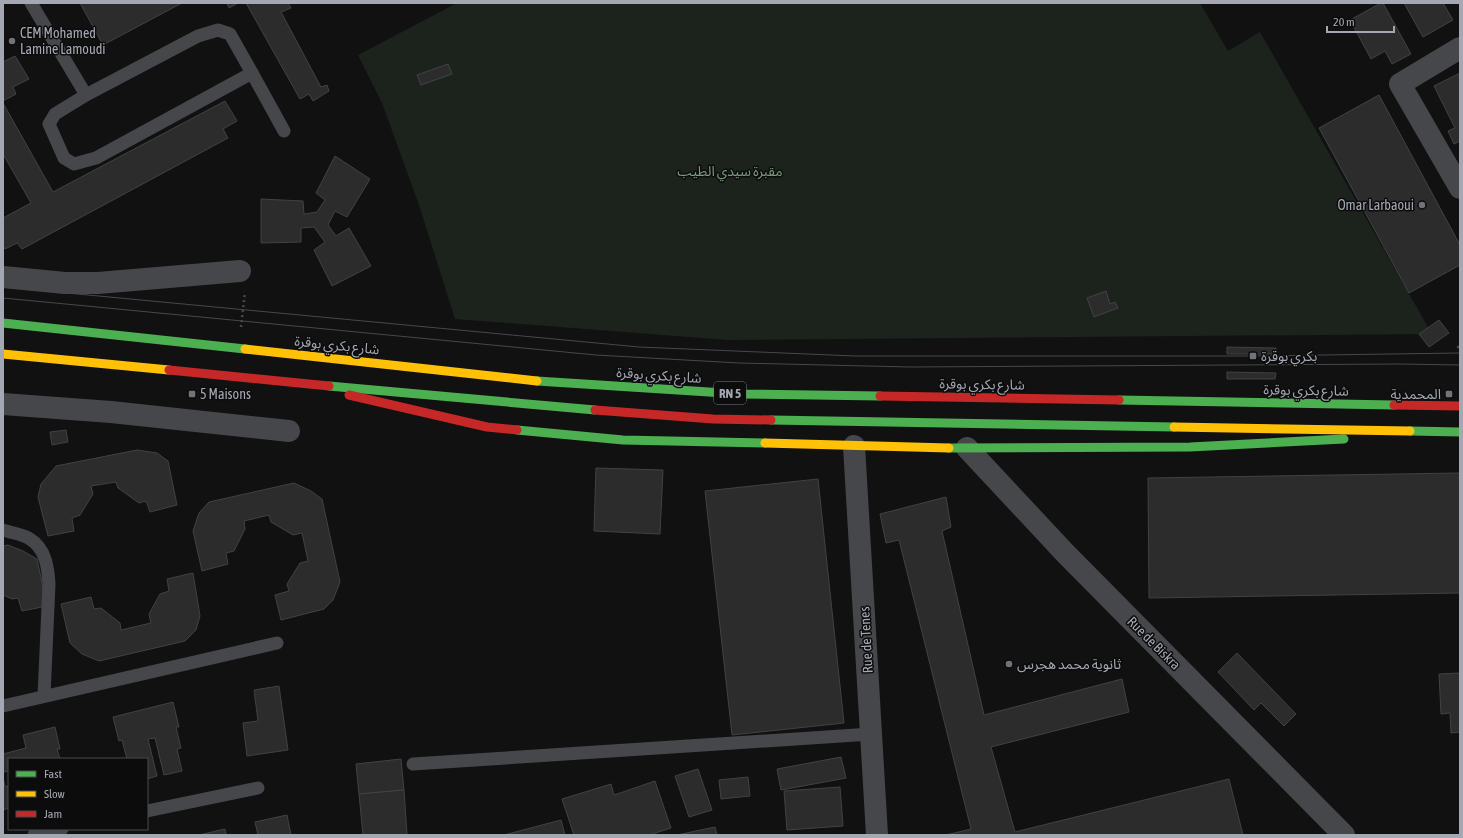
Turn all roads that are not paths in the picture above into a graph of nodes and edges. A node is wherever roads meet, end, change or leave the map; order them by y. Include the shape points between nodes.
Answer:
1 (31, 3) edge
2 (1460, 48) edge
3 (252, 73) junction
4 (86, 95) junction
5 (284, 131) dead end
6 (1460, 188) edge
7 (240, 271) dead end
8 (3, 277) edge
9 (3, 323) edge
10 (3, 354) edge
11 (293, 382) junction
12 (3, 404) edge
13 (1460, 406) edge
14 (288, 431) dead end
15 (1460, 433) edge
16 (854, 446) junction
17 (967, 448) junction
18 (3, 530) edge
19 (277, 643) dead end
20 (44, 696) junction
21 (3, 706) edge
22 (871, 734) junction
23 (413, 764) dead end
24 (258, 788) dead end
25 (148, 811) edge
26 (57, 830) edge
27 (34, 835) edge
28 (877, 835) edge
29 (1344, 835) edge

1 - 4 lane
2 - 6 street via 1400,84
3 - 4 lane via 230,34 218,30 198,36
3 - 4 lane via 96,158 74,164 64,158 48,124 55,114
3 - 5 lane
7 - 8 street via 98,283 65,283
9 - 13 main road, شارع بكري بوقرة / RN 5 via 526,380 740,394
10 - 11 main road, RN 5
11 - 15 main road, RN 5 via 713,419
11 - 16 main road via 488,427 622,440
12 - 14 street via 111,412
15 - 17 main road via 1190,447
16 - 17 main road
16 - 22 street, Rue de Tenes
17 - 29 street, Rue de Biskra via 1065,553
18 - 20 lane via 30,538 42,550 48,568
19 - 20 lane
20 - 21 lane
22 - 23 lane
22 - 28 street, Rue de Tenes
24 - 25 lane
26 - 27 lane

